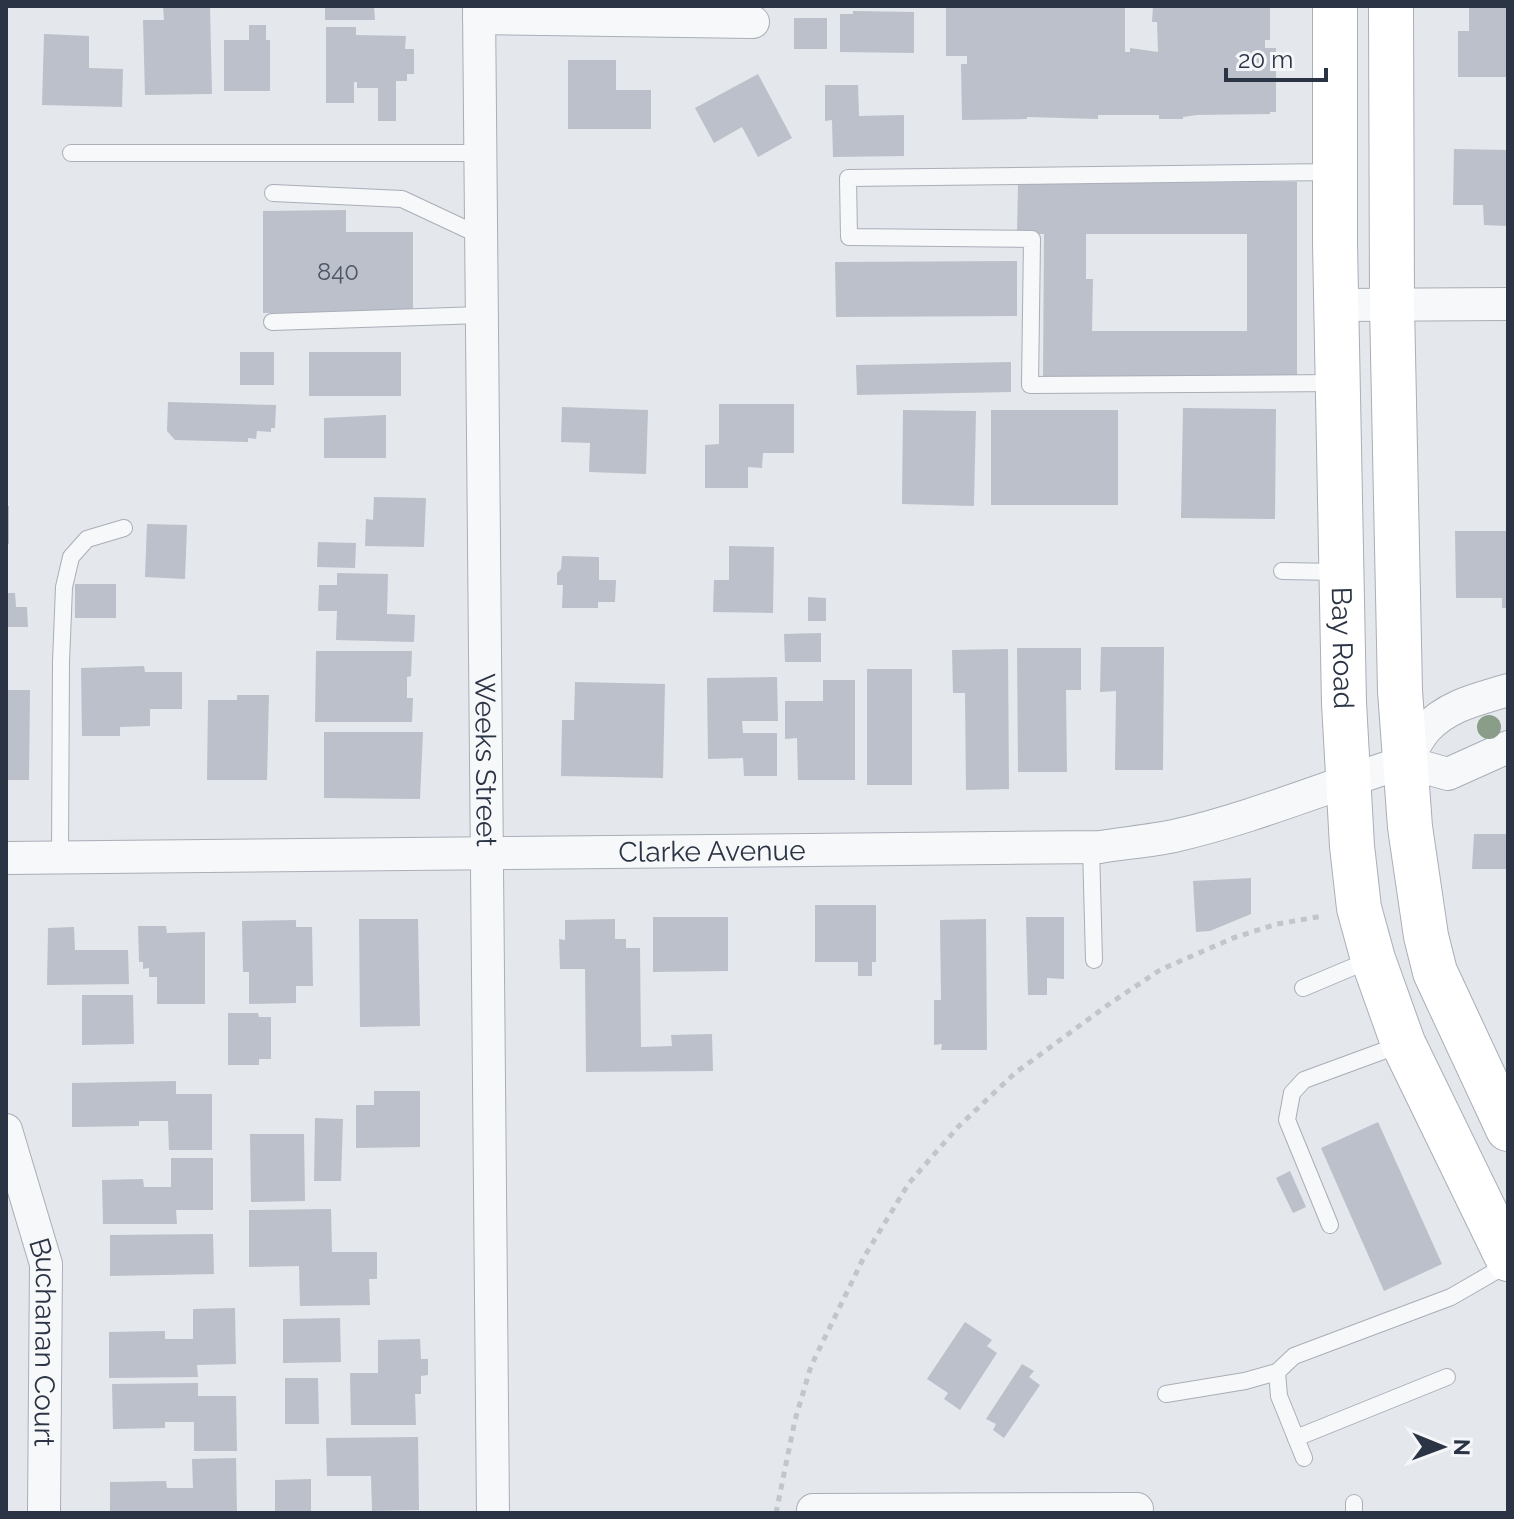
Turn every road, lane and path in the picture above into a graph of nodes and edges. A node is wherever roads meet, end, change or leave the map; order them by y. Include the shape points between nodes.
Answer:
1 (1335, 6) edge
2 (1391, 6) edge
3 (479, 12) edge
4 (753, 22) dead end
5 (71, 153) dead end
6 (480, 153) junction
7 (1336, 172) junction
8 (273, 193) dead end
9 (481, 236) junction
10 (1508, 304) edge
11 (1338, 305) junction
12 (1392, 305) junction
13 (481, 315) junction
14 (272, 322) dead end
15 (1338, 383) junction
16 (124, 528) dead end
17 (1282, 571) dead end
18 (1342, 572) junction
19 (1508, 690) edge
20 (1508, 747) edge
21 (1405, 762) junction
22 (1347, 780) junction
23 (1091, 847) junction
24 (489, 852) junction
25 (60, 857) junction
26 (6, 858) edge
27 (1359, 908) junction
28 (1373, 959) junction
29 (1094, 960) dead end
30 (1303, 988) dead end
31 (1403, 1043) junction
32 (1508, 1129) edge
33 (6, 1130) edge
34 (1330, 1225) dead end
35 (1508, 1261) edge
36 (1277, 1372) junction
37 (1447, 1377) dead end
38 (1166, 1394) dead end
39 (1296, 1438) junction
40 (1304, 1458) dead end
41 (1137, 1509) dead end
42 (813, 1510) dead end
43 (983, 1512) edge
44 (44, 1513) edge
45 (493, 1513) edge
46 (776, 1513) edge

1 - 7 main road, Bay Road
2 - 12 main road, Bay Road
3 - 4 street
3 - 6 street, Weeks Street
5 - 6 lane
6 - 9 street, Weeks Street
7 - 11 main road, Bay Road
7 - 15 lane via 848,178 849,237 1032,239 1030,385
8 - 9 lane via 402,199
9 - 13 street, Weeks Street
10 - 12 street
11 - 12 street
11 - 15 main road, Bay Road
12 - 21 main road, Bay Road
13 - 14 lane
13 - 24 street, Weeks Street
15 - 18 main road, Bay Road
16 - 25 lane via 87,539 71,557 64,587
17 - 18 lane
18 - 22 main road, Bay Road
19 - 21 street via 1447,712 1426,729
20 - 21 street via 1448,774
21 - 22 street, Clarke Avenue
21 - 32 main road, Bay Road via 1435,972
22 - 23 street, Clarke Avenue via 1174,836
22 - 27 main road, Bay Road
23 - 24 street, Clarke Avenue
23 - 29 lane
24 - 25 street, Clarke Avenue
24 - 45 street, Weeks Street
25 - 26 street, Clarke Avenue
27 - 28 main road, Bay Road
27 - 46 path via 1277,924 1160,970 1015,1073 959,1126 909,1183 864,1257 811,1366
28 - 30 lane
28 - 31 main road, Bay Road
31 - 34 lane via 1304,1080 1292,1093 1287,1120
31 - 35 main road, Bay Road
33 - 44 street, Buchanan Court via 46,1264
35 - 36 lane via 1451,1297 1294,1356
36 - 38 lane
36 - 39 lane via 1279,1396
37 - 39 lane
39 - 40 lane
41 - 43 street
42 - 43 street

